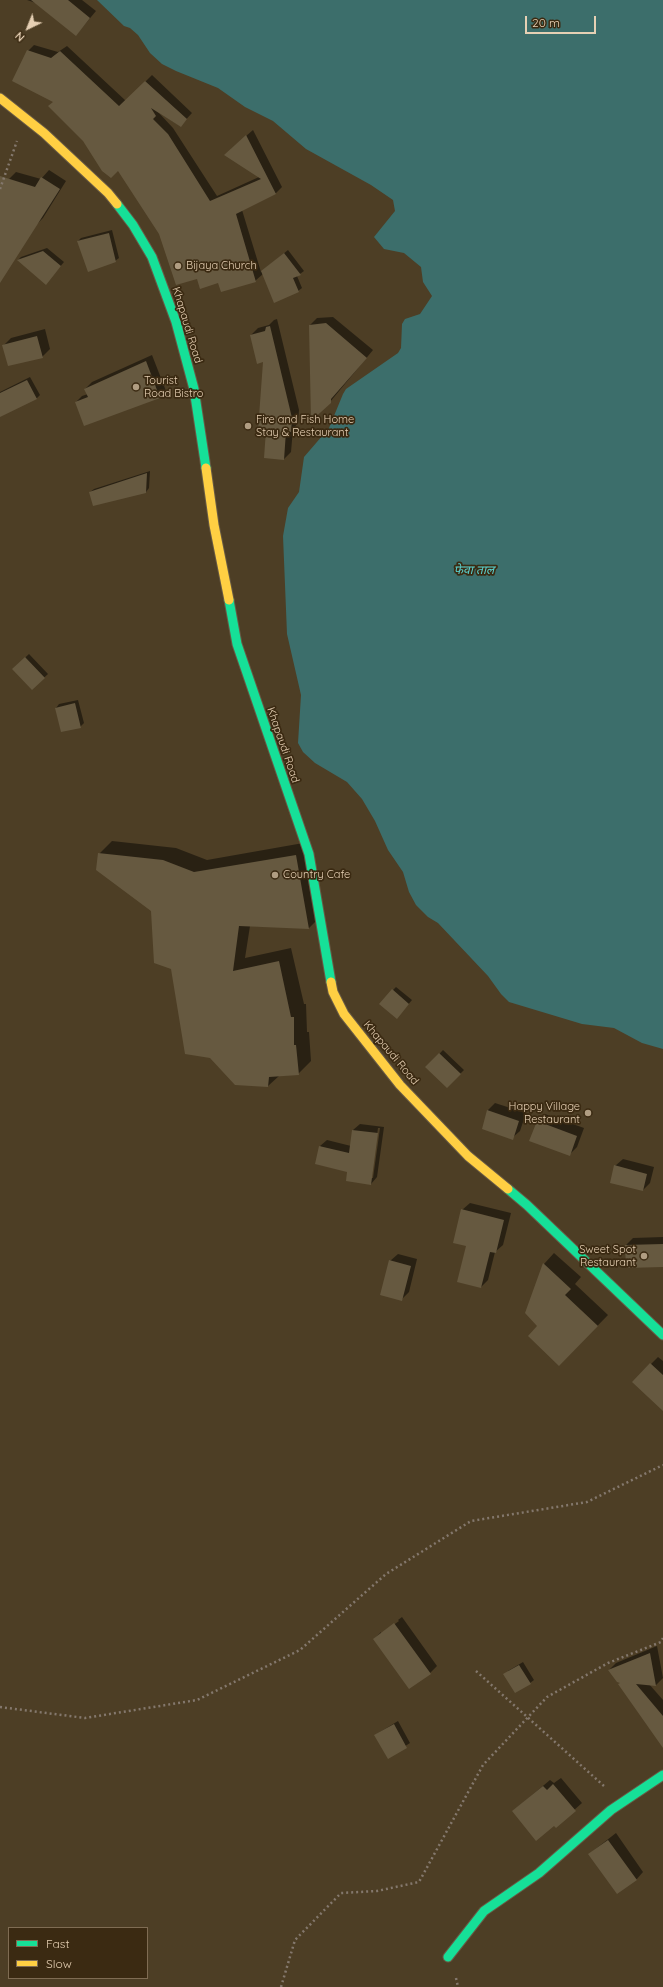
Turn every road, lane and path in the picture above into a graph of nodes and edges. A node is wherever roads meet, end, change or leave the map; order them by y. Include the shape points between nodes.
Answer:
1 (0, 98) edge
2 (25, 118) junction
3 (0, 189) edge
4 (663, 1335) edge
5 (663, 1465) edge
6 (663, 1638) edge
7 (476, 1670) dead end
8 (0, 1707) edge
9 (527, 1718) junction
10 (663, 1775) edge
11 (622, 1802) junction
12 (448, 1957) dead end
13 (281, 1987) edge

1 - 2 main road, Khapaudi Road
2 - 3 path
2 - 4 main road, Khapaudi Road via 108,194 133,225 152,257 176,322 194,389 214,525 237,644 309,854 333,992 344,1014 400,1085 468,1156 527,1205
5 - 8 path via 587,1502 471,1521 386,1574 300,1650 197,1700 85,1718
6 - 9 path via 660,1642 608,1663 547,1697
7 - 9 path
9 - 11 path
9 - 13 path via 483,1765 419,1882 376,1892 341,1893 295,1940
10 - 11 main road
11 - 12 main road via 539,1873 484,1911

